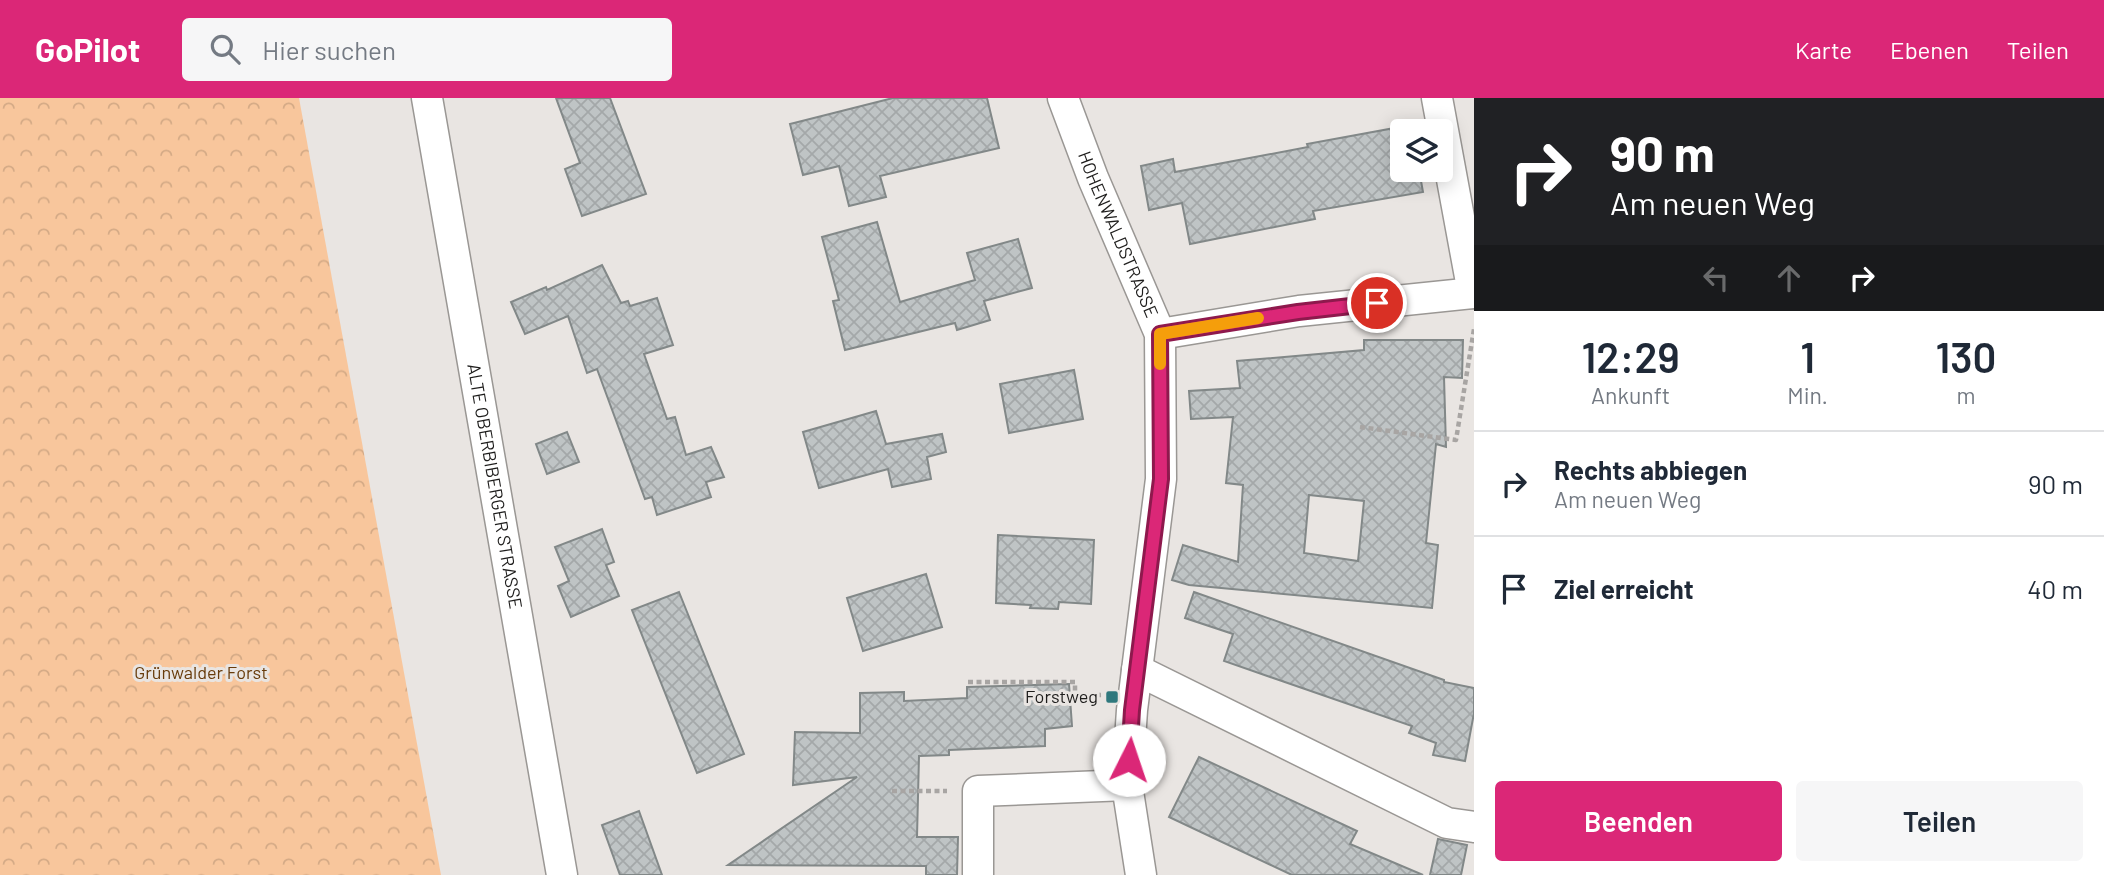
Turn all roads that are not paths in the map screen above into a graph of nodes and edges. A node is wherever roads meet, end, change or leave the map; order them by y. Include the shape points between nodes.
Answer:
1 (427, 98) edge
2 (1063, 98) edge
3 (1437, 98) edge
4 (1473, 293) edge
5 (1160, 334) junction
6 (1136, 682) junction
7 (1127, 785) junction
8 (1474, 827) edge
9 (562, 875) edge
10 (978, 875) edge
11 (1141, 875) edge

1 - 9 street, ALTE OBERBIBERGER STRASSE
2 - 5 street, HOHENWALDSTRASSE
3 - 4 street
4 - 5 street via 1298,312
5 - 6 street, HOHENWALDSTRASSE via 1161,479
6 - 7 street, HOHENWALDSTRASSE
6 - 8 street via 1447,823
7 - 10 street via 978,791
7 - 11 street, HOHENWALDSTRASSE

